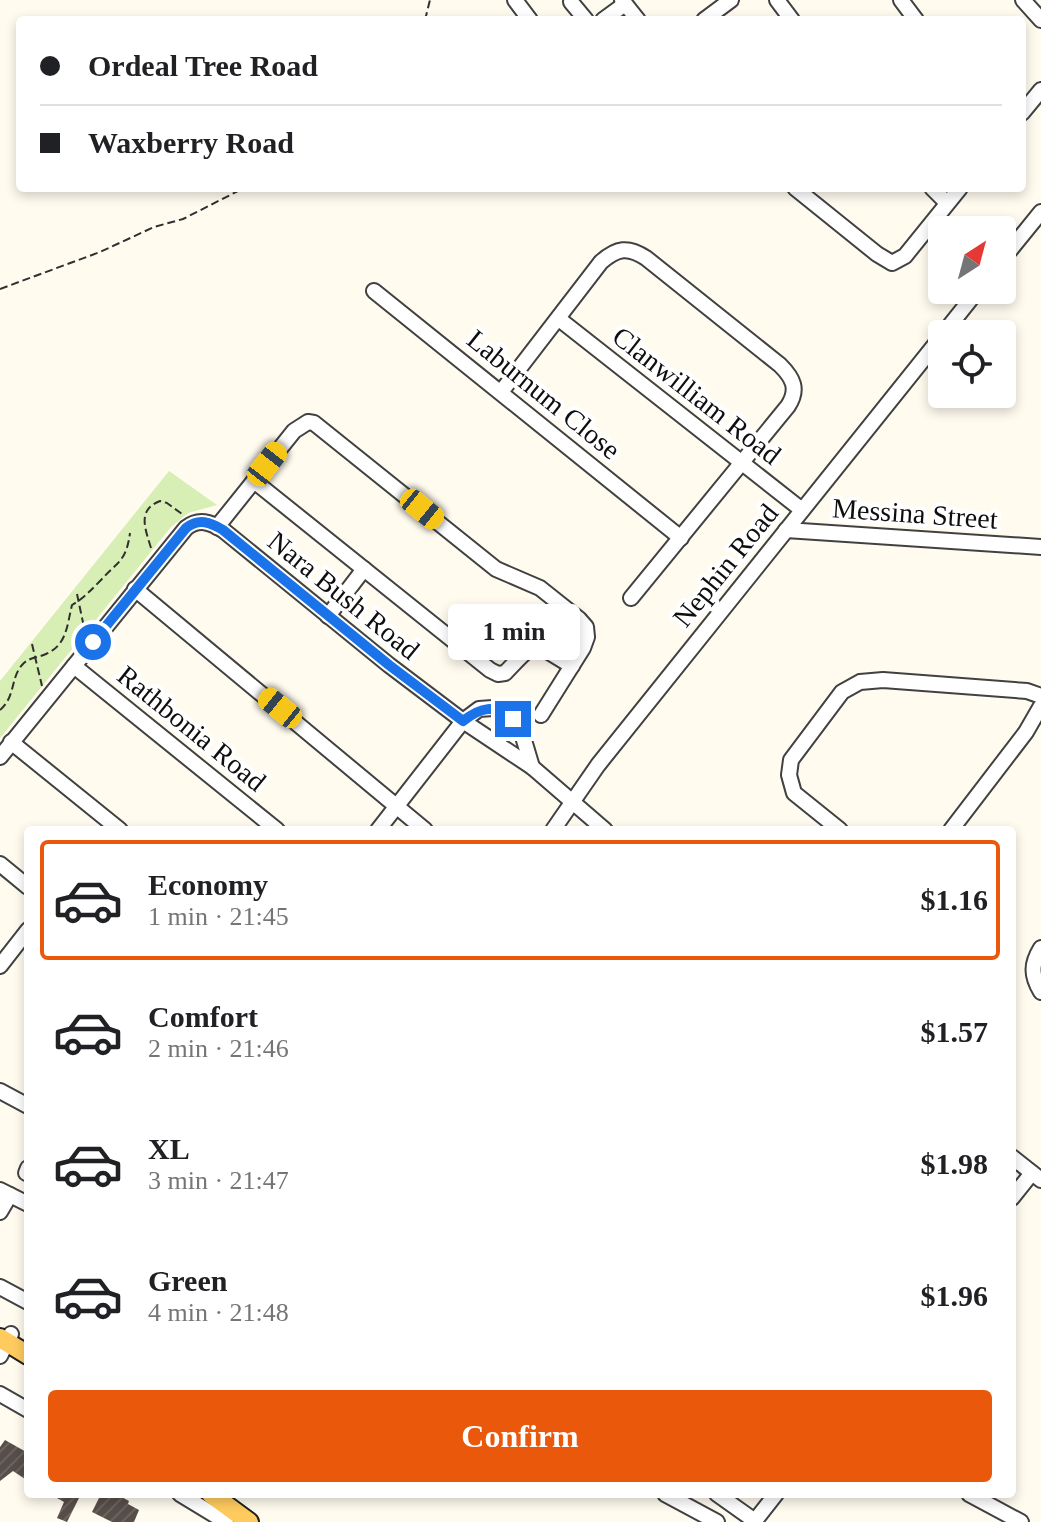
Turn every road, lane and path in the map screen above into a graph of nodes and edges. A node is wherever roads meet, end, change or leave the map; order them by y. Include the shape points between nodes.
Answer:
1 (731, 0) edge
2 (1023, 0) edge
3 (623, 2) edge
4 (607, 16) edge
5 (709, 16) edge
6 (1041, 20) edge
7 (1041, 90) edge
8 (1026, 108) edge
9 (236, 192) edge
10 (800, 192) edge
11 (936, 192) edge
12 (957, 192) edge
13 (947, 203) junction
14 (1041, 212) edge
15 (1016, 243) edge
16 (0, 289) edge
17 (374, 291) dead end
18 (967, 304) edge
19 (559, 319) junction
20 (955, 320) edge
21 (928, 354) edge
22 (501, 392) junction
23 (741, 463) junction
24 (254, 481) junction
25 (802, 510) junction
26 (194, 523) junction
27 (217, 527) junction
28 (786, 530) junction
29 (130, 533) dead end
30 (681, 538) junction
31 (1041, 547) edge
32 (156, 564) junction
33 (364, 569) junction
34 (135, 589) junction
35 (77, 594) dead end
36 (631, 598) dead end
37 (78, 602) junction
38 (328, 616) junction
39 (93, 642) junction
40 (32, 644) dead end
41 (34, 658) junction
42 (74, 666) junction
43 (572, 666) junction
44 (1041, 696) edge
45 (47, 698) junction
46 (1041, 706) edge
47 (0, 710) edge
48 (541, 715) dead end
49 (463, 721) junction
50 (11, 742) junction
51 (0, 757) edge
52 (532, 767) junction
53 (572, 801) junction
54 (397, 805) junction
55 (115, 826) edge
56 (272, 826) edge
57 (381, 826) edge
58 (421, 826) edge
59 (556, 826) edge
60 (600, 826) edge
61 (835, 826) edge
62 (954, 826) edge
63 (0, 864) edge
64 (24, 884) edge
65 (24, 935) edge
66 (1041, 948) edge
67 (0, 966) edge
68 (1041, 992) edge
69 (0, 1091) edge
70 (24, 1104) edge
71 (1016, 1160) edge
72 (1037, 1176) edge
73 (5, 1192) edge
74 (1016, 1194) edge
75 (24, 1202) edge
76 (0, 1212) edge
77 (0, 1287) edge
78 (24, 1300) edge
79 (4, 1339) edge
80 (24, 1342) edge
81 (24, 1352) edge
82 (0, 1394) edge
83 (24, 1408) edge
84 (185, 1498) edge
85 (216, 1498) edge
86 (233, 1498) edge
87 (672, 1498) edge
88 (722, 1498) edge
89 (773, 1498) edge
90 (976, 1498) edge
91 (226, 1522) edge
92 (249, 1522) edge
93 (264, 1522) edge
94 (717, 1522) edge
95 (754, 1522) edge
96 (1021, 1522) edge

1 - 5 street
2 - 6 street
3 - 4 street
7 - 8 street
9 - 16 path via 183,219
10 - 13 street via 892,263 905,256
11 - 13 street
12 - 13 street
14 - 15 street
17 - 22 street, Laburnum Close
18 - 20 street, Nephin Road
19 - 22 street
19 - 23 street, Clanwilliam Road
19 - 23 street via 601,262 627,249 780,365 792,380 793,399
21 - 25 street, Nephin Road
22 - 30 street, Laburnum Close
23 - 25 street, Clanwilliam Road
23 - 30 street
24 - 27 street
24 - 33 street
24 - 43 street via 300,425 324,428 496,569 540,588 579,619 587,637
25 - 28 street, Nephin Road
26 - 27 street, Nara Bush Road via 206,521
26 - 32 street
26 - 32 path via 160,501 146,510 144,525
27 - 38 street, Nara Bush Road
28 - 31 street, Messina Street
28 - 53 street, Nephin Road
29 - 37 path via 116,568
30 - 36 street
32 - 34 street
33 - 38 street
33 - 43 street via 498,674 533,646
34 - 39 street
34 - 54 street
35 - 37 path
37 - 39 path
37 - 41 path via 72,605 65,637 56,648
38 - 49 street, Nara Bush Road
39 - 42 street
40 - 41 path
41 - 45 path
41 - 47 path via 18,671 12,695
42 - 45 street
42 - 56 street, Rathbonia Road
43 - 48 street
44 - 61 street via 883,680 847,689 793,753 789,768 794,793
45 - 50 street
46 - 62 street
49 - 52 street, Nara Bush Road
49 - 52 street via 479,709 504,712 521,730
49 - 54 street
50 - 51 street
50 - 55 street
52 - 53 street, Nara Bush Road
53 - 59 street, Nephin Road
53 - 60 street, Nara Bush Road
54 - 57 street
54 - 58 street
63 - 64 street
65 - 67 street
66 - 68 street via 1033,974
69 - 70 street
71 - 72 street
72 - 74 street
73 - 75 street
73 - 76 street
77 - 78 street
79 - 80 main road
79 - 81 main road
82 - 83 street
84 - 91 street
85 - 92 main road
86 - 93 main road
87 - 94 street
88 - 95 street
89 - 95 street
90 - 96 street

